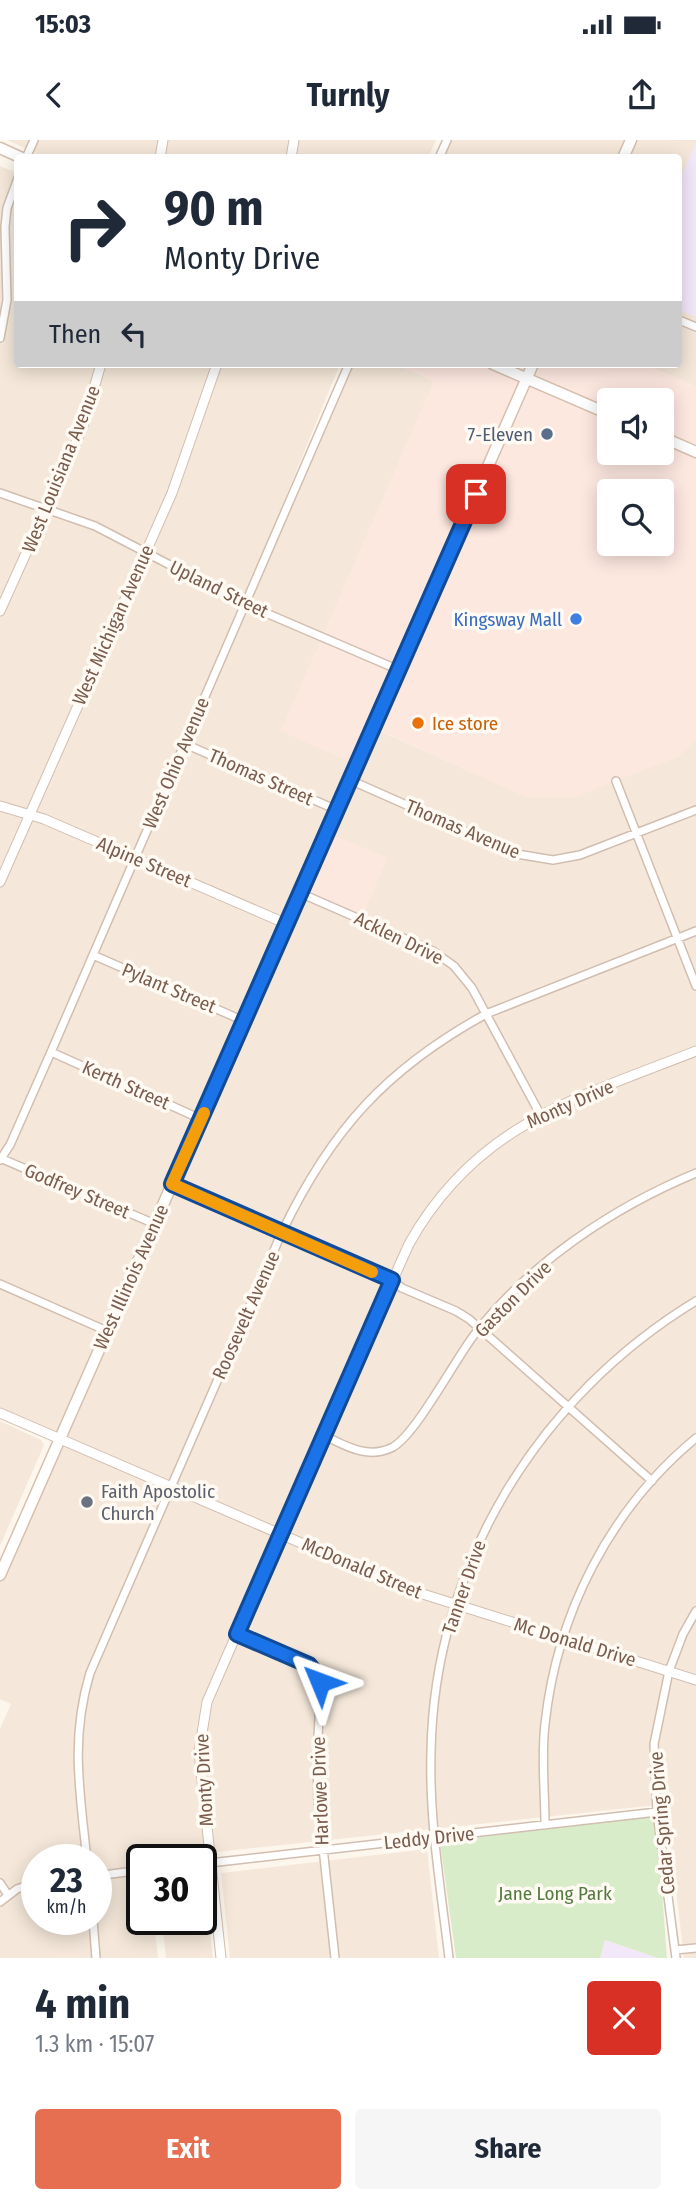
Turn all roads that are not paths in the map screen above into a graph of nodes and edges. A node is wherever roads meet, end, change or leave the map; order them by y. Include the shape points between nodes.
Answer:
1 (14, 189) edge
2 (4, 271) edge
3 (0, 338) edge
4 (100, 368) edge
5 (216, 368) edge
6 (347, 368) edge
7 (502, 368) edge
8 (531, 368) edge
9 (527, 379) junction
10 (597, 409) edge
11 (674, 442) edge
12 (696, 452) edge
13 (0, 493) edge
14 (46, 509) junction
15 (146, 551) junction
16 (245, 604) junction
17 (0, 611) edge
18 (399, 670) junction
19 (185, 744) junction
20 (350, 780) junction
21 (616, 781) dead end
22 (0, 806) edge
23 (337, 810) junction
24 (696, 810) edge
25 (29, 814) junction
26 (637, 833) junction
27 (135, 858) junction
28 (0, 882) edge
29 (300, 893) junction
30 (287, 924) junction
31 (696, 930) edge
32 (677, 938) junction
33 (93, 955) junction
34 (696, 986) edge
35 (486, 1014) junction
36 (244, 1021) junction
37 (696, 1051) edge
38 (51, 1052) junction
39 (540, 1114) junction
40 (201, 1119) junction
41 (0, 1159) edge
42 (696, 1173) edge
43 (172, 1184) junction
44 (155, 1224) junction
45 (282, 1233) junction
46 (392, 1280) junction
47 (0, 1284) edge
48 (696, 1301) edge
49 (480, 1329) junction
50 (107, 1331) junction
51 (568, 1405) junction
52 (0, 1413) edge
53 (323, 1435) junction
54 (696, 1438) edge
55 (60, 1439) junction
56 (652, 1480) junction
57 (171, 1486) junction
58 (281, 1534) junction
59 (0, 1575) edge
60 (455, 1605) junction
61 (696, 1611) edge
62 (237, 1634) junction
63 (562, 1638) junction
64 (669, 1671) junction
65 (696, 1680) edge
66 (657, 1812) junction
67 (545, 1825) junction
68 (434, 1837) junction
69 (85, 1844) edge
70 (204, 1844) edge
71 (321, 1849) junction
72 (217, 1862) edge
73 (0, 1883) edge
74 (21, 1889) edge
75 (8, 1895) junction
76 (0, 1902) edge
77 (217, 1934) edge
78 (94, 1935) edge
79 (696, 1948) edge
80 (675, 1954) edge
81 (96, 1958) edge
82 (221, 1958) edge
83 (335, 1958) edge
84 (449, 1958) edge

1 - 2 street via 7,208
2 - 3 street via 7,300
4 - 14 street, West Louisiana Avenue via 82,429
5 - 15 street, West Michigan Avenue
6 - 16 street, West Ohio Avenue
7 - 9 main road
8 - 9 main road, West Illinois Avenue
9 - 10 main road
9 - 18 main road, West Illinois Avenue
11 - 12 main road
13 - 14 street, Upland Street
14 - 15 street, Upland Street
14 - 17 street, West Louisiana Avenue
15 - 16 street, Upland Street
15 - 25 street, West Michigan Avenue
16 - 18 street, Upland Street
16 - 19 street, West Ohio Avenue
18 - 20 main road, West Illinois Avenue
19 - 23 street, Thomas Street
19 - 27 street, West Ohio Avenue
20 - 23 main road, West Illinois Avenue
20 - 26 street, Thomas Avenue via 529,857 575,857
21 - 26 street
22 - 25 street, Alpine Street
23 - 29 main road, West Illinois Avenue
24 - 26 street, Thomas Avenue
25 - 27 street, Alpine Street
25 - 28 street, West Michigan Avenue
26 - 32 street
27 - 30 street, Alpine Street
27 - 33 street, West Ohio Avenue
29 - 30 main road, West Illinois Avenue
29 - 35 street, Acklen Drive via 443,957 465,978
30 - 36 main road, West Illinois Avenue
31 - 32 street, Roosevelt Avenue
32 - 34 street
32 - 35 street, Roosevelt Avenue
33 - 36 street, Pylant Street
33 - 38 street, West Ohio Avenue
35 - 39 street, Acklen Drive
35 - 45 street, Roosevelt Avenue via 418,1056 368,1101 322,1158
36 - 40 main road, West Illinois Avenue
37 - 39 street, Monty Drive
38 - 40 street, Kerth Street
38 - 41 street, West Ohio Avenue
39 - 46 street, Monty Drive via 488,1149 452,1184 415,1235
40 - 43 main road, West Illinois Avenue
41 - 44 street, Godfrey Street
42 - 49 street, Gaston Drive via 633,1203 580,1238 530,1278
43 - 44 main road, West Illinois Avenue
43 - 45 street
44 - 50 main road, West Illinois Avenue
45 - 46 street
45 - 57 street, Roosevelt Avenue
46 - 49 street via 456,1311
46 - 53 street, Monty Drive
47 - 50 street
48 - 51 street, Tanner Drive via 623,1352
49 - 51 street
49 - 53 street, Gaston Drive via 397,1445 364,1452
50 - 55 main road, West Illinois Avenue
51 - 56 street
51 - 60 street, Tanner Drive via 524,1461 496,1508
52 - 55 street, McDonald Street
53 - 58 street, Monty Drive
54 - 56 street
55 - 57 street, McDonald Street
55 - 59 main road, West Illinois Avenue
56 - 63 street via 599,1553
57 - 58 street, McDonald Street
57 - 69 street, Roosevelt Avenue via 82,1699 77,1770
58 - 60 street, McDonald Street via 399,1586
58 - 62 street, Monty Drive
60 - 63 street, Mc Donald Drive
60 - 68 street, Tanner Drive via 432,1716
61 - 64 street, Cedar Spring Drive
62 - 70 street, Monty Drive via 207,1702 201,1732
62 - 71 street, Harlowe Drive via 309,1665 320,1680 317,1779
63 - 64 street, Mc Donald Drive
63 - 67 street via 545,1723
64 - 65 street, Mc Donald Drive
64 - 66 street, Cedar Spring Drive via 654,1744
66 - 67 street, Leddy Drive
66 - 80 street, Cedar Spring Drive
67 - 68 street, Leddy Drive
68 - 71 street, Leddy Drive
68 - 84 street, Tanner Drive
71 - 72 street, Leddy Drive
71 - 83 street, Harlowe Drive
73 - 75 street
74 - 75 street
75 - 76 street
77 - 82 street, Monty Drive
78 - 81 street
79 - 80 street

